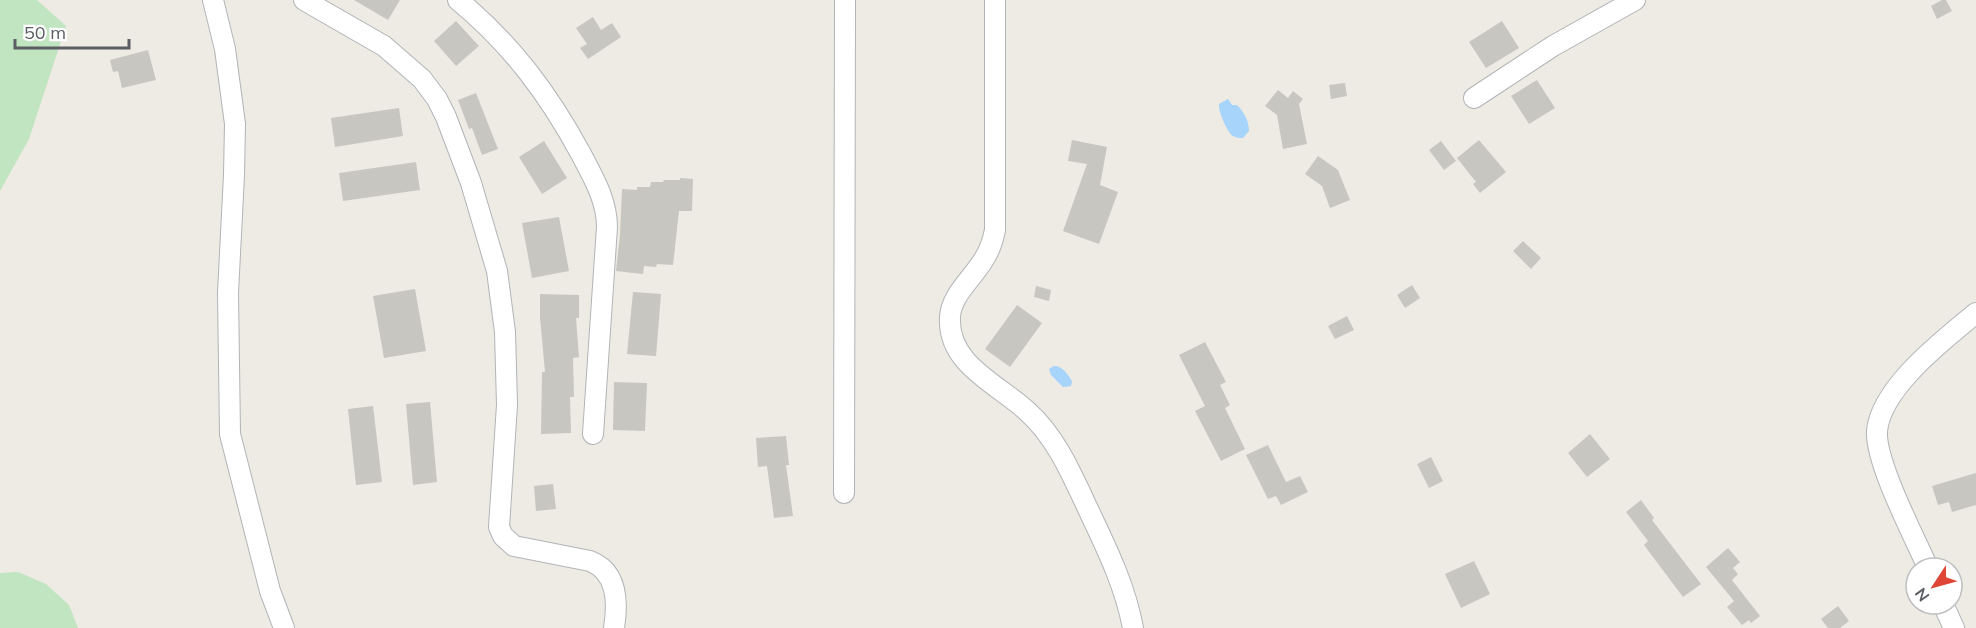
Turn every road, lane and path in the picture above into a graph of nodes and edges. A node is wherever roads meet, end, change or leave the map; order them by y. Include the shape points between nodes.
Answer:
1 (213, 0) edge
2 (304, 0) edge
3 (458, 0) edge
4 (846, 0) edge
5 (996, 0) edge
6 (1635, 0) edge
7 (1474, 98) dead end
8 (1976, 313) edge
9 (593, 434) dead end
10 (844, 493) dead end
11 (1923, 556) edge
12 (284, 628) edge
13 (614, 628) edge
14 (1133, 628) edge

1 - 12 street via 229,69 235,124 228,293 230,434 270,591
2 - 13 street via 389,50 422,79 441,107 477,201 502,301 507,405 499,527 513,546 601,566 614,586
3 - 9 street via 494,31 541,88 603,200 608,223
4 - 10 street
5 - 14 street via 995,230 986,257 953,303 950,328 971,366 1030,413 1051,440 1111,556
6 - 7 street via 1553,46
8 - 11 street via 1914,368 1885,408 1878,429 1884,468

